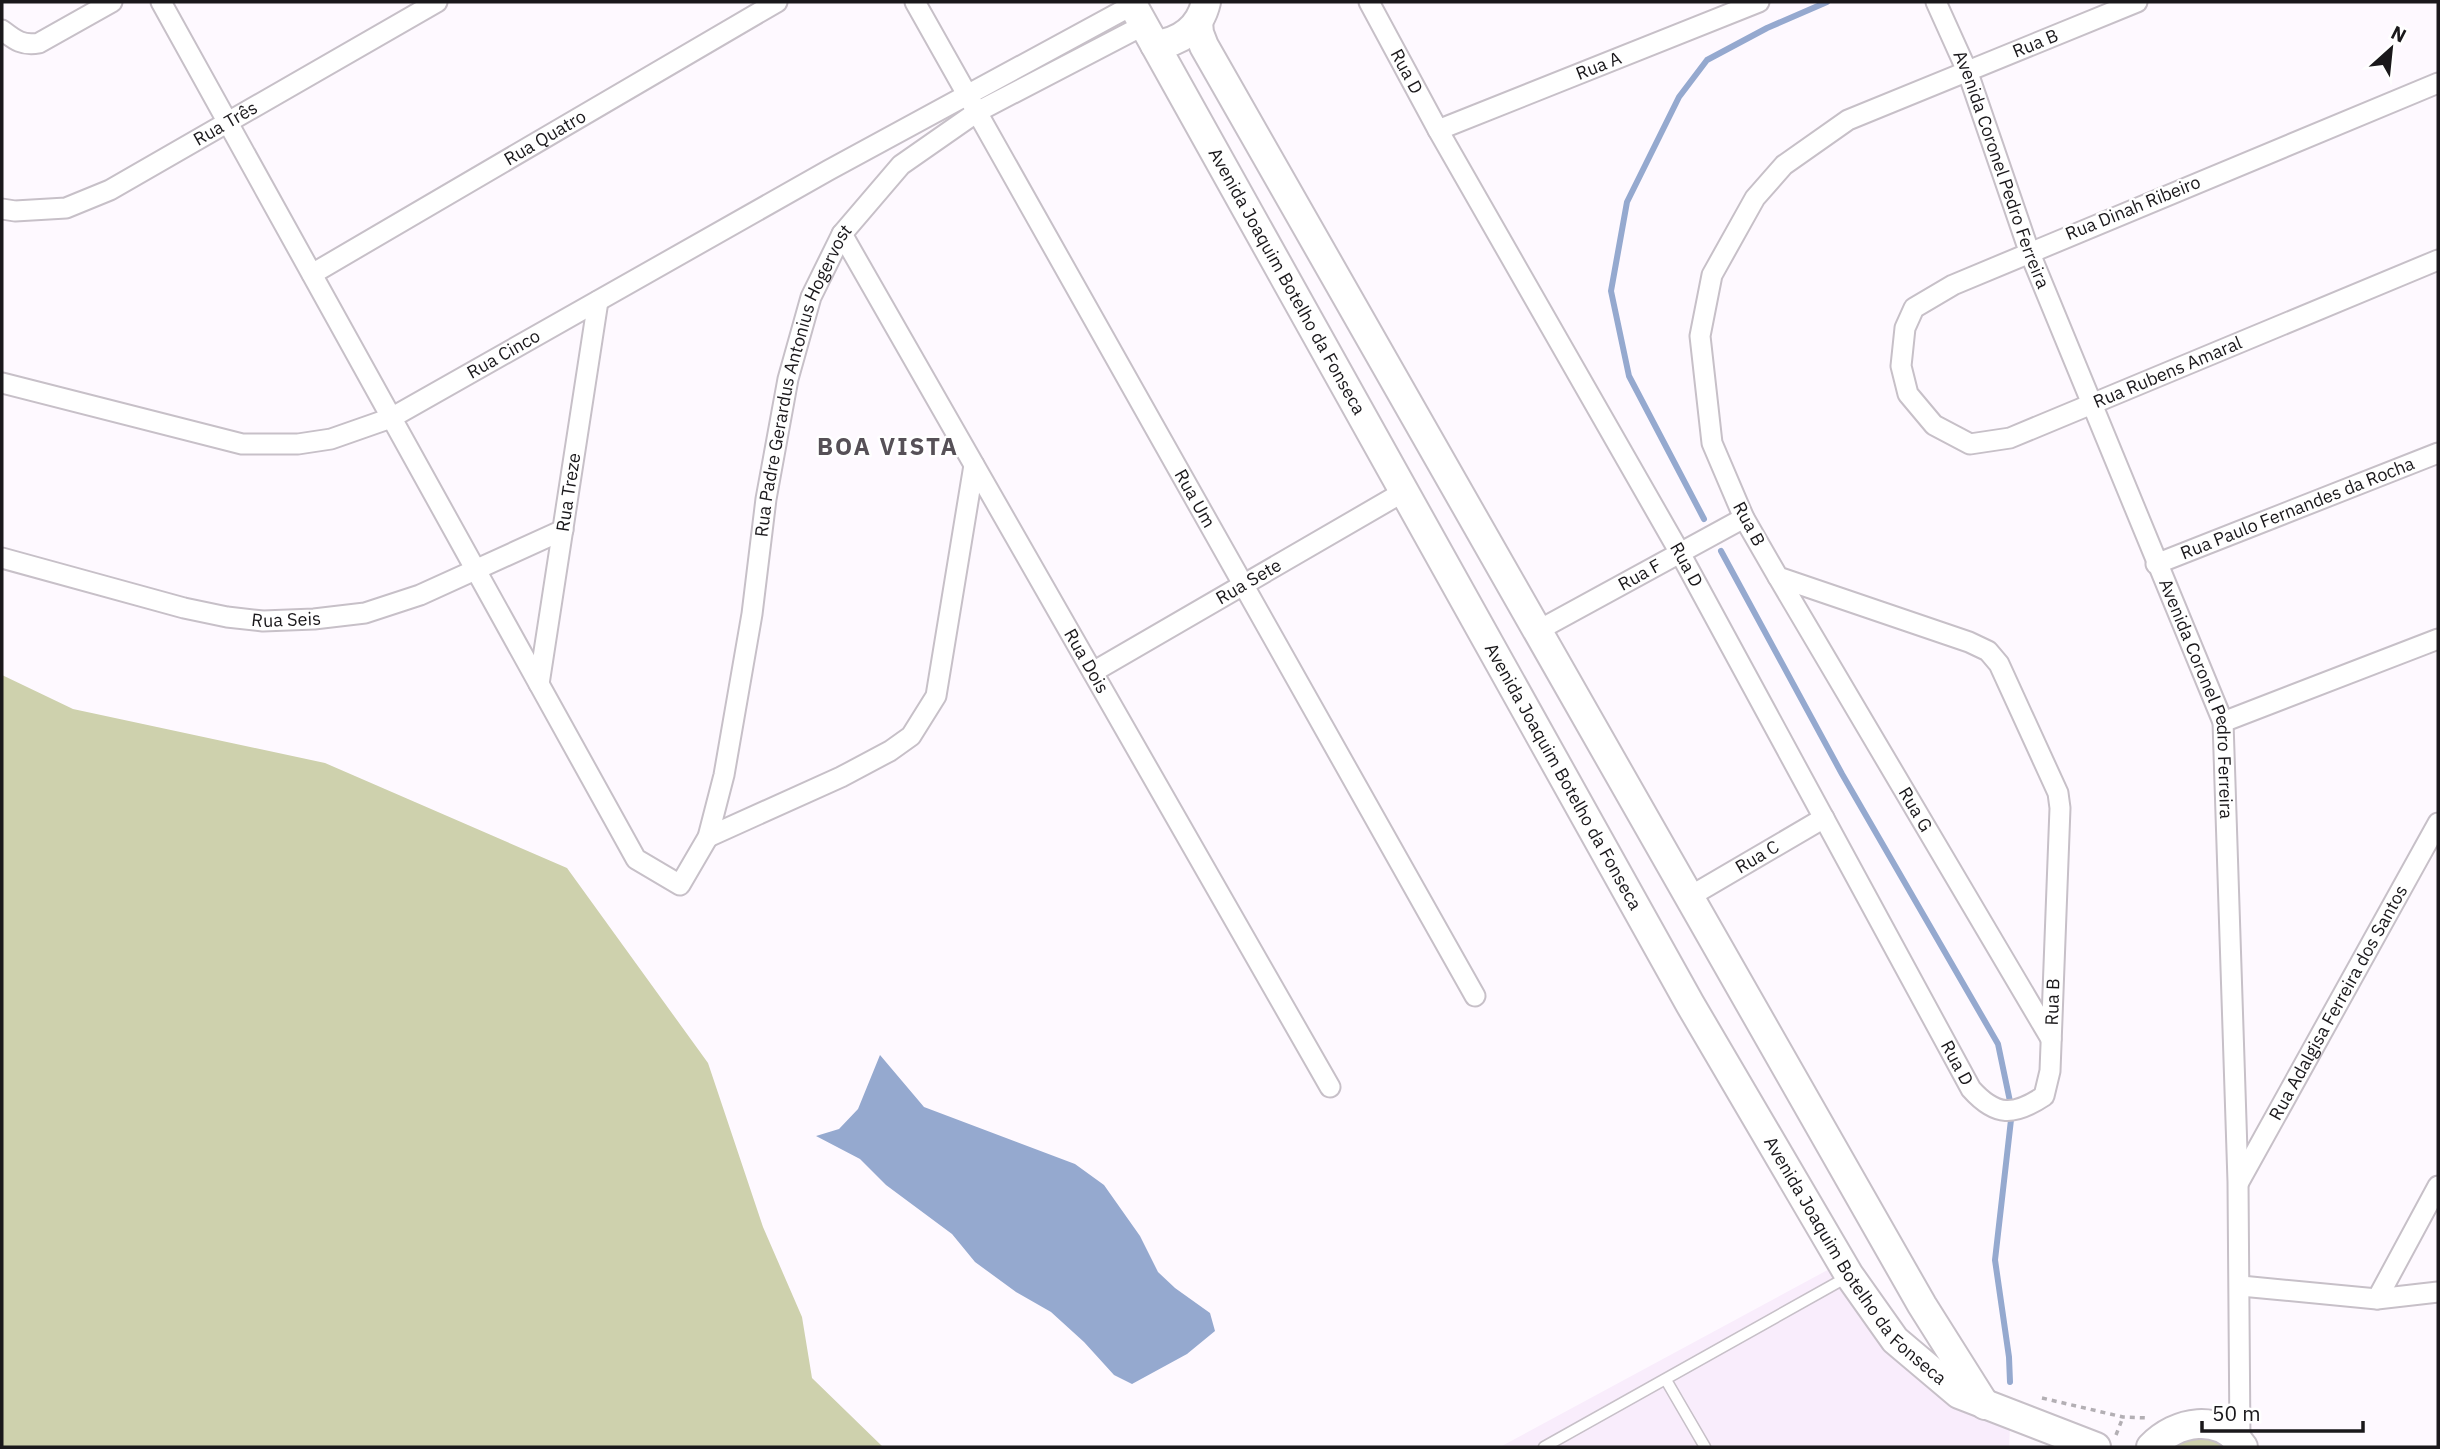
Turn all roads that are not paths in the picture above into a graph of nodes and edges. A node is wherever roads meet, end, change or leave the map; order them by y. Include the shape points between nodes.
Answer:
1 (112, 2) edge
2 (161, 2) edge
3 (437, 2) edge
4 (777, 2) edge
5 (915, 2) edge
6 (1369, 2) edge
7 (1759, 2) edge
8 (1936, 2) edge
9 (2137, 2) edge
10 (1206, 9) edge
11 (1141, 19) edge
12 (2, 30) edge
13 (1968, 73) junction
14 (2438, 83) edge
15 (972, 103) junction
16 (228, 122) junction
17 (1438, 130) junction
18 (2, 209) edge
19 (842, 234) junction
20 (2029, 251) junction
21 (2438, 260) edge
22 (312, 274) junction
23 (598, 300) junction
24 (2, 383) edge
25 (1908, 394) joint
26 (2092, 403) junction
27 (391, 418) junction
28 (2438, 453) edge
29 (974, 465) junction
30 (1405, 491) junction
31 (1744, 518) junction
32 (563, 530) junction
33 (1680, 553) junction
34 (2, 558) edge
35 (2157, 564) junction
36 (476, 571) junction
37 (1778, 577) junction
38 (1243, 584) junction
39 (1537, 631) junction
40 (2438, 639) edge
41 (1093, 672) junction
42 (539, 684) junction
43 (2223, 722) junction
44 (1824, 818) junction
45 (2438, 822) edge
46 (708, 837) junction
47 (1689, 897) junction
48 (1475, 996) dead end
49 (2051, 1040) junction
50 (1330, 1087) dead end
51 (2012, 1111) joint
52 (2238, 1182) junction
53 (2438, 1185) edge
54 (1849, 1275) junction
55 (2241, 1286) junction
56 (2438, 1292) edge
57 (2377, 1299) junction
58 (1666, 1380) junction
59 (1985, 1405) junction
60 (2241, 1445) edge
61 (1544, 1447) edge
62 (1705, 1447) edge
63 (2096, 1447) edge
64 (2151, 1447) edge

1 - 12 street via 39,43 17,42
2 - 16 street
3 - 16 street, Rua Três
4 - 22 street, Rua Quatro
5 - 15 street, Rua Um
6 - 17 street, Rua D
7 - 17 street, Rua A
8 - 13 street, Avenida Coronel Pedro Ferreira
9 - 13 street, Rua B
10 - 11 street via 1179,39
10 - 39 street via 1199,33 1204,46
11 - 15 street, Rua Padre Gerardus Antonius Hogervost
11 - 30 street, Avenida Joaquim Botelho da Fonseca
13 - 20 street, Avenida Coronel Pedro Ferreira
13 - 31 street, Rua B via 1848,120 1784,165 1755,198 1712,275 1700,335 1705,392 1712,443
14 - 20 street, Rua Dinah Ribeiro
15 - 19 street, Rua Padre Gerardus Antonius Hogervost via 901,165
15 - 23 street, Rua Cinco
15 - 38 street, Rua Um
16 - 18 street, Rua Três via 110,190 66,208
16 - 22 street
17 - 33 street, Rua D
19 - 29 street, Rua Dois
19 - 46 street, Rua Padre Gerardus Antonius Hogervost via 811,297 788,379 724,775
20 - 25 street, Rua Dinah Ribeiro via 1914,308 1905,328 1901,366
20 - 26 street, Avenida Coronel Pedro Ferreira
21 - 26 street, Rua Rubens Amaral
22 - 27 street
23 - 27 street, Rua Cinco
23 - 32 street, Rua Treze
24 - 27 street, Rua Cinco via 242,444 331,439
25 - 26 street, Rua Rubens Amaral via 1934,425 1970,444 2010,438
26 - 35 street, Avenida Coronel Pedro Ferreira
27 - 36 street
28 - 35 street, Rua Paulo Fernandes da Rocha
29 - 41 street, Rua Dois
29 - 46 street via 936,696 919,725 890,751
30 - 38 street, Rua Sete
30 - 54 street, Avenida Joaquim Botelho da Fonseca via 1690,1004
31 - 33 street, Rua F
31 - 37 street, Rua B
32 - 36 street, Rua Seis
32 - 42 street, Rua Treze
33 - 39 street, Rua F
33 - 44 street, Rua D
34 - 36 street, Rua Seis via 184,608 263,621 365,613
35 - 43 street, Avenida Coronel Pedro Ferreira
36 - 42 street
37 - 49 street, Rua G
37 - 49 street, Rua B via 1969,642 1988,651 1999,664 2058,793
38 - 41 street, Rua Sete
38 - 48 street, Rua Um
39 - 47 street
40 - 43 street
41 - 50 street, Rua Dois
42 - 46 street, Rua Padre Gerardus Antonius Hogervost via 636,859 680,885
43 - 52 street, Avenida Coronel Pedro Ferreira
44 - 47 street, Rua C
44 - 51 street, Rua D via 1971,1089 1986,1105
45 - 52 street, Rua Adalgisa Ferreira dos Santos
47 - 59 street via 1922,1305
49 - 51 street, Rua B via 2044,1096
52 - 55 street, Avenida Coronel Pedro Ferreira
53 - 57 street
54 - 58 lane
54 - 59 street, Avenida Joaquim Botelho da Fonseca via 1895,1340 1959,1394
55 - 57 street
55 - 60 street, Avenida Coronel Pedro Ferreira
56 - 57 street
58 - 61 lane
58 - 62 lane
59 - 63 street, Avenida Joaquim Botelho da Fonseca
60 - 64 street via 2227,1432 2194,1423 2170,1432

